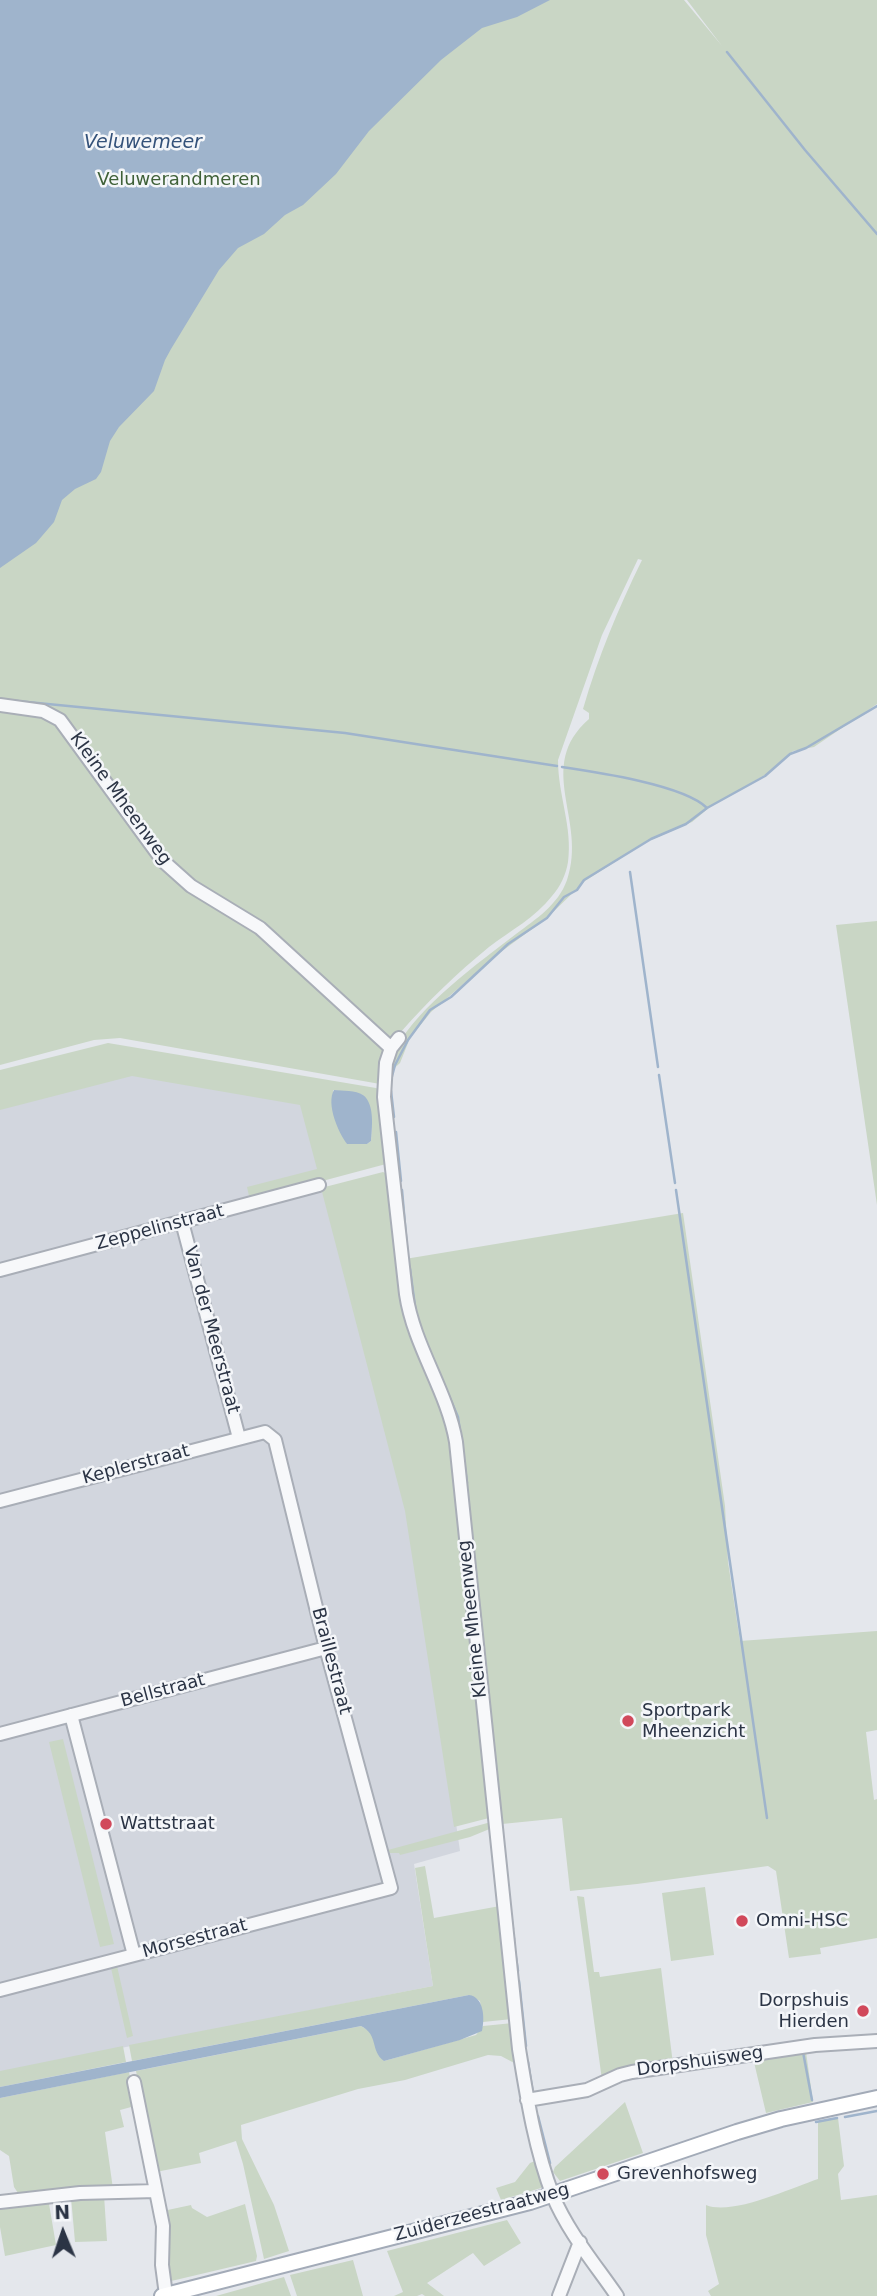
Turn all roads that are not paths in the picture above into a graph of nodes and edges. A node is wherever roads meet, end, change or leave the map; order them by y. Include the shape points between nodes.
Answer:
1 (0, 705) edge
2 (319, 1185) dead end
3 (182, 1223) junction
4 (0, 1270) edge
5 (271, 1435) joint
6 (239, 1438) junction
7 (0, 1501) edge
8 (326, 1648) junction
9 (71, 1715) junction
10 (0, 1734) edge
11 (391, 1888) joint
12 (134, 1955) junction
13 (0, 1990) edge
14 (877, 2041) edge
15 (134, 2082) dead end
16 (877, 2098) edge
17 (527, 2100) junction
18 (156, 2191) junction
19 (553, 2195) junction
20 (0, 2202) edge
21 (580, 2242) junction
22 (164, 2296) edge
23 (559, 2296) edge
24 (617, 2296) edge

1 - 17 street, Kleine Mheenweg via 43,711 60,720 174,872 260,928 395,1043 386,1063 384,1097 406,1294 412,1324 445,1399 456,1442
2 - 3 street, Zeppelinstraat
3 - 4 street, Zeppelinstraat
3 - 6 street, Van der Meerstraat
5 - 6 street, Keplerstraat via 265,1432
5 - 8 street, Braillestraat
6 - 7 street, Keplerstraat
8 - 9 street, Bellstraat
8 - 11 street, Braillestraat
9 - 10 street, Bellstraat
9 - 12 street
11 - 12 street, Morsestraat
12 - 13 street, Morsestraat
14 - 17 street, Dorpshuisweg via 815,2045 632,2072 587,2090
15 - 18 street, Zuiderzeestraatweg
16 - 19 main road, Zuiderzeestraatweg via 748,2129
17 - 19 street, Kleine Mheenweg
18 - 20 street
18 - 22 street, Zuiderzeestraatweg via 163,2226
19 - 21 street
19 - 22 main road, Zuiderzeestraatweg
21 - 23 street
21 - 24 street

